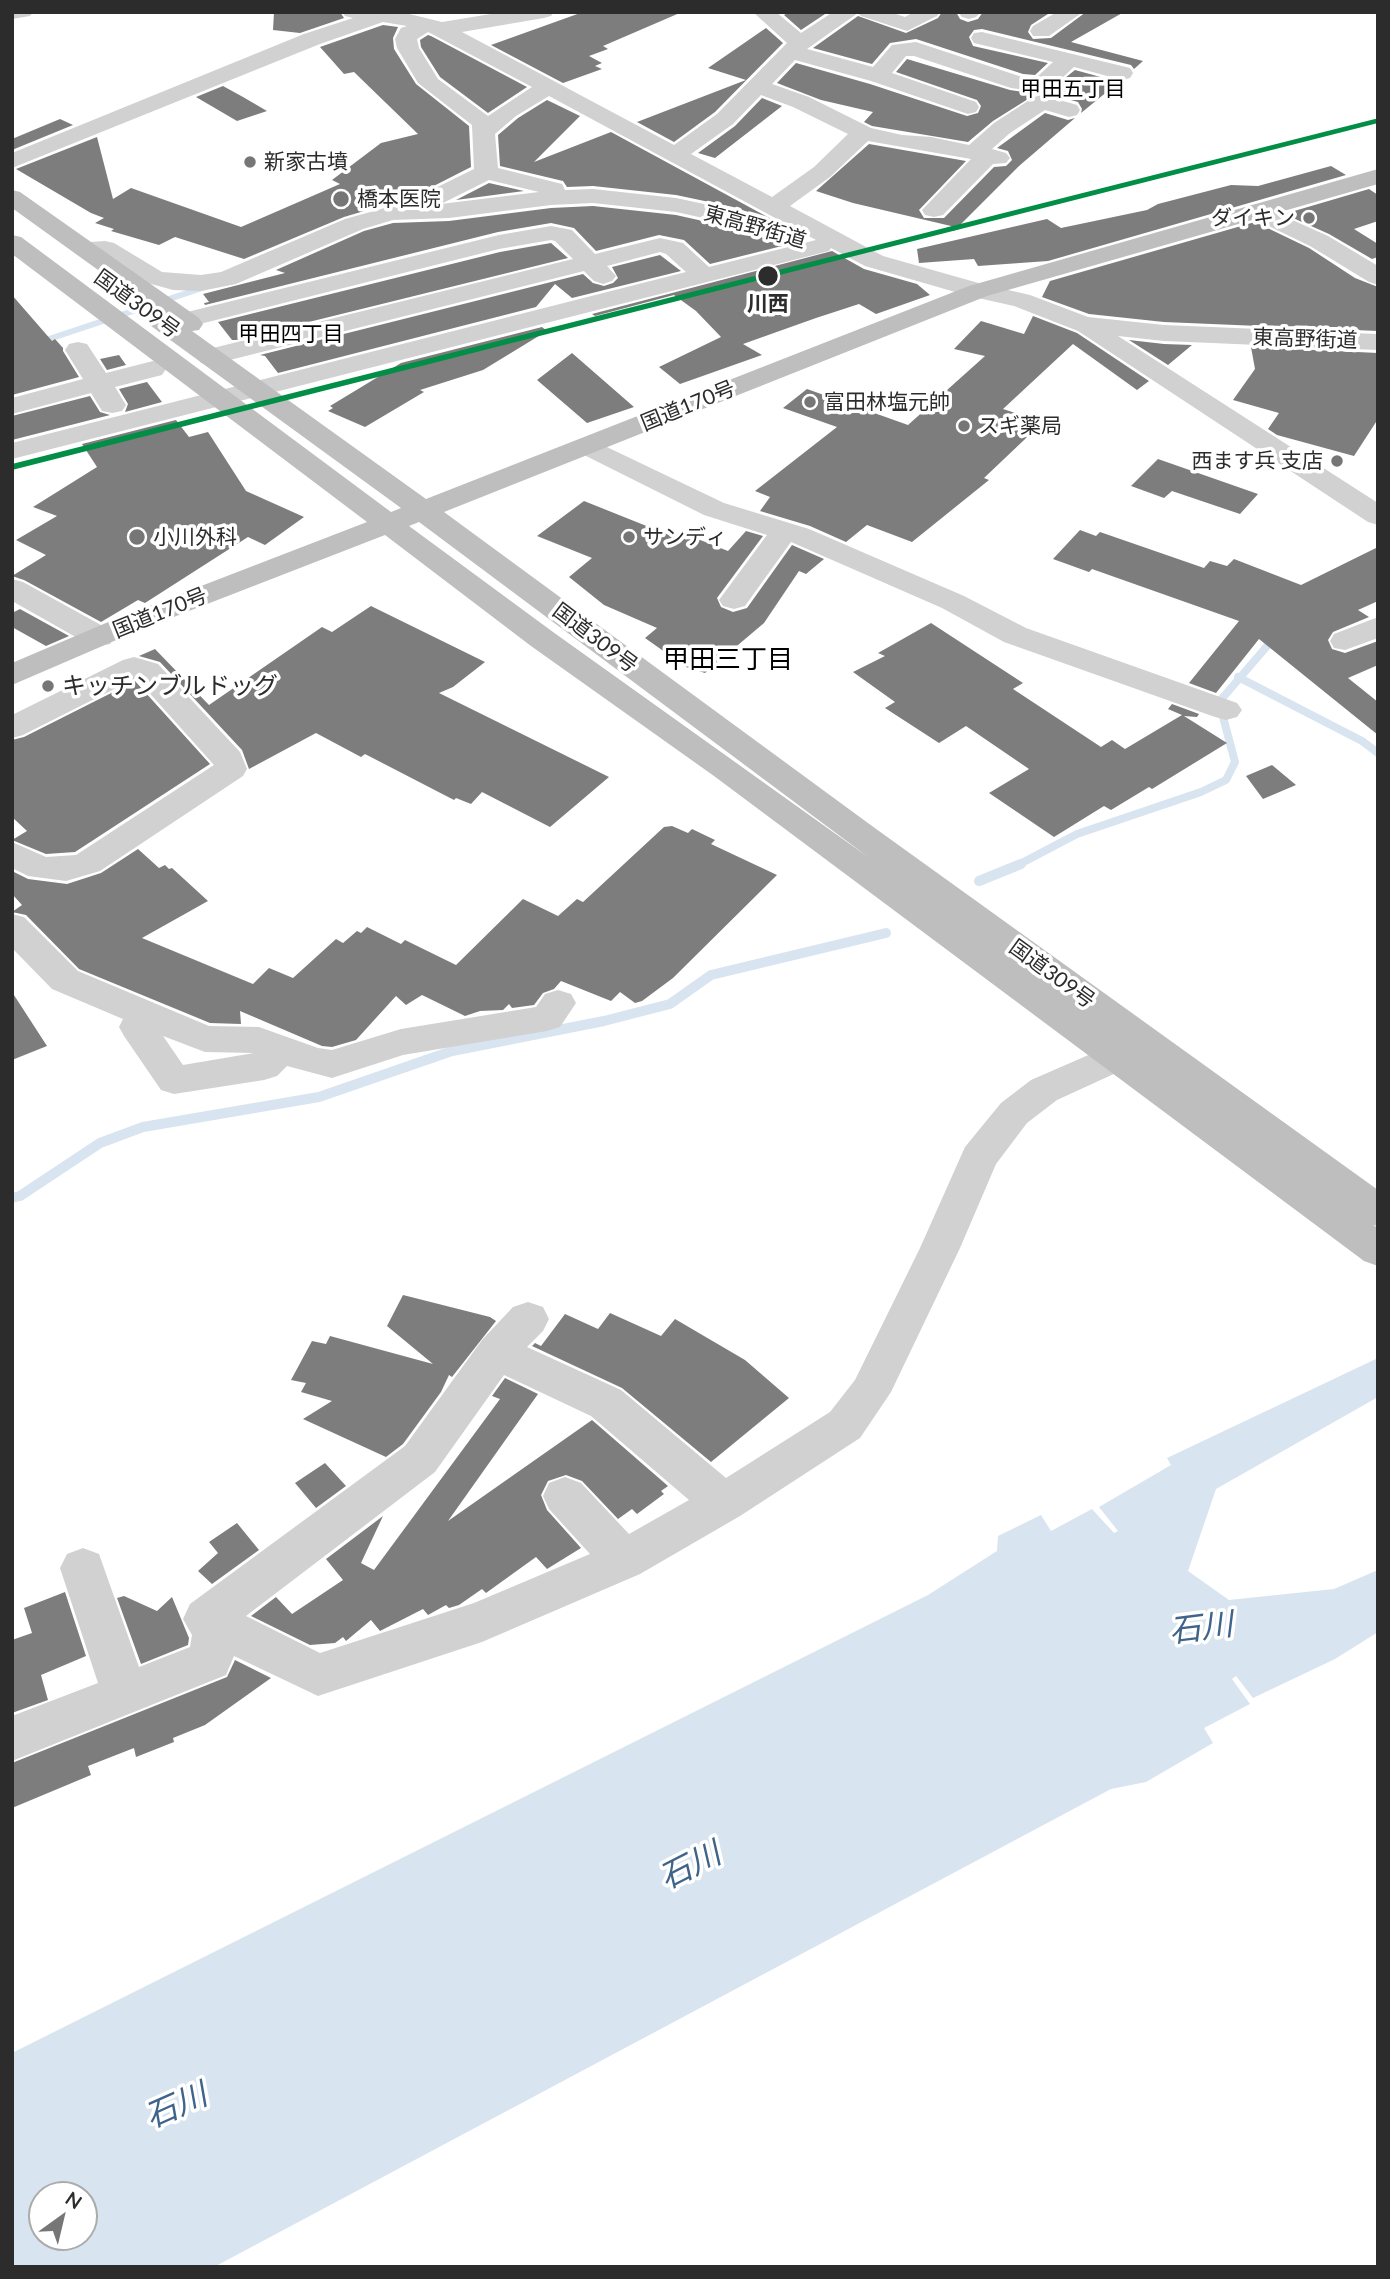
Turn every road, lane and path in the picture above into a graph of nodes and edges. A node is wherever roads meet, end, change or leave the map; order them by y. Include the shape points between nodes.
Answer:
1 (23, 12) edge
2 (352, 12) edge
3 (544, 12) edge
4 (763, 12) edge
5 (848, 12) edge
6 (867, 12) edge
7 (930, 12) edge
8 (969, 12) edge
9 (1073, 12) edge
10 (12, 13) edge
11 (381, 16) junction
12 (1008, 23) junction
13 (434, 27) junction
14 (1041, 31) junction
15 (982, 37) junction
16 (796, 48) junction
17 (1072, 49) junction
18 (957, 61) junction
19 (1122, 73) dead end
20 (878, 75) junction
21 (756, 86) junction
22 (549, 87) junction
23 (1041, 93) junction
24 (968, 107) dead end
25 (1069, 110) dead end
26 (483, 133) junction
27 (863, 133) junction
28 (675, 155) junction
29 (987, 155) junction
30 (12, 161) edge
31 (486, 172) junction
32 (1378, 176) edge
33 (12, 197) edge
34 (593, 197) junction
35 (773, 207) junction
36 (934, 210) dead end
37 (1257, 211) junction
38 (392, 213) junction
39 (12, 215) edge
40 (12, 242) edge
41 (831, 245) junction
42 (373, 246) junction
43 (84, 248) junction
44 (12, 261) edge
45 (590, 262) junction
46 (703, 275) junction
47 (1378, 277) edge
48 (978, 291) junction
49 (622, 295) junction
50 (421, 304) junction
51 (184, 320) junction
52 (1083, 324) junction
53 (450, 339) junction
54 (1378, 342) edge
55 (78, 350) dead end
56 (210, 357) junction
57 (153, 369) junction
58 (99, 384) junction
59 (256, 390) junction
60 (210, 401) junction
61 (12, 406) edge
62 (124, 425) junction
63 (588, 446) junction
64 (12, 451) edge
65 (421, 509) junction
66 (1378, 516) edge
67 (387, 524) junction
68 (785, 531) junction
69 (12, 588) edge
70 (734, 600) dead end
71 (1378, 626) edge
72 (99, 637) junction
73 (1345, 640) dead end
74 (12, 675) edge
75 (1226, 710) dead end
76 (12, 728) edge
77 (12, 853) edge
78 (12, 926) edge
79 (558, 1003) dead end
80 (146, 1014) junction
81 (281, 1049) junction
82 (1124, 1063) junction
83 (1378, 1211) edge
84 (1378, 1250) edge
85 (528, 1319) dead end
86 (496, 1352) junction
87 (565, 1496) dead end
88 (724, 1503) junction
89 (624, 1560) junction
90 (83, 1568) dead end
91 (217, 1625) junction
92 (124, 1692) junction
93 (12, 1739) edge

1 - 10 street
2 - 11 street
3 - 13 street
4 - 16 street
5 - 16 street
6 - 7 street via 907,24
8 - 12 street
9 - 14 street
11 - 13 street
11 - 30 street via 312,39
12 - 14 street
12 - 15 street
13 - 22 street
13 - 26 street via 409,33 406,39 414,60 429,83 483,122
14 - 17 street
15 - 17 street
15 - 18 street
16 - 20 street
16 - 21 street
17 - 19 street
17 - 23 street
18 - 20 street via 916,49 900,50
18 - 23 street
20 - 24 street
21 - 27 street
21 - 28 street via 725,119
22 - 26 street via 508,111
22 - 28 street
23 - 25 street
23 - 29 street via 1002,128
26 - 31 street
27 - 29 street
27 - 35 street via 822,172
28 - 35 street
29 - 36 street
31 - 34 street
31 - 38 street via 433,200
32 - 37 highway, 国道170号
33 - 43 highway
34 - 38 street, 東高野街道
34 - 41 street, 東高野街道 via 676,205
35 - 41 street
37 - 47 street
37 - 48 highway, 国道170号
38 - 42 street, 東高野街道
39 - 56 highway, 国道309号
40 - 60 highway, 国道309号
41 - 46 street
41 - 48 street, 東高野街道
42 - 43 street, 東高野街道 via 217,281 173,282 138,270 105,248
42 - 45 street via 499,242 551,233 563,235
42 - 50 street
42 - 51 street
43 - 51 highway
44 - 57 highway
45 - 46 street via 660,245 674,248
45 - 49 street
45 - 50 street
46 - 49 street
48 - 52 street, 東高野街道 via 1021,300
48 - 63 highway, 国道170号
49 - 53 street
50 - 53 street
50 - 56 street
51 - 56 highway via 196,328
52 - 54 street, 東高野街道 via 1164,333
52 - 66 street
53 - 59 street
55 - 58 street
56 - 59 highway, 国道309号
57 - 58 street
57 - 60 highway
58 - 61 street
58 - 62 street
59 - 60 street
59 - 65 highway, 国道309号
60 - 62 street
60 - 67 highway, 国道309号 via 276,441
62 - 64 street
63 - 65 highway, 国道170号
63 - 68 street via 714,509
65 - 67 highway, 国道170号
65 - 83 highway, 国道309号
67 - 72 highway, 国道170号
67 - 82 highway, 国道309号
68 - 70 street
68 - 75 street via 953,602 1015,635
69 - 72 street
71 - 73 street
72 - 74 highway, 国道170号
76 - 77 street via 134,667 147,671 228,759 231,769 88,863 66,869 40,868
78 - 80 street via 65,980
79 - 81 street via 547,1018 401,1042 332,1064
80 - 81 street via 205,1039 258,1040
80 - 81 street via 137,1027 174,1080 264,1066
82 - 84 highway, 国道309号
82 - 88 street via 1044,1090 1014,1113 979,1157 870,1392 845,1425
85 - 86 street
86 - 88 street via 606,1403
86 - 91 street via 420,1459 206,1619
87 - 89 street
88 - 89 street
89 - 91 street via 482,1621 318,1675
90 - 92 street
91 - 92 street via 210,1660
92 - 93 street

